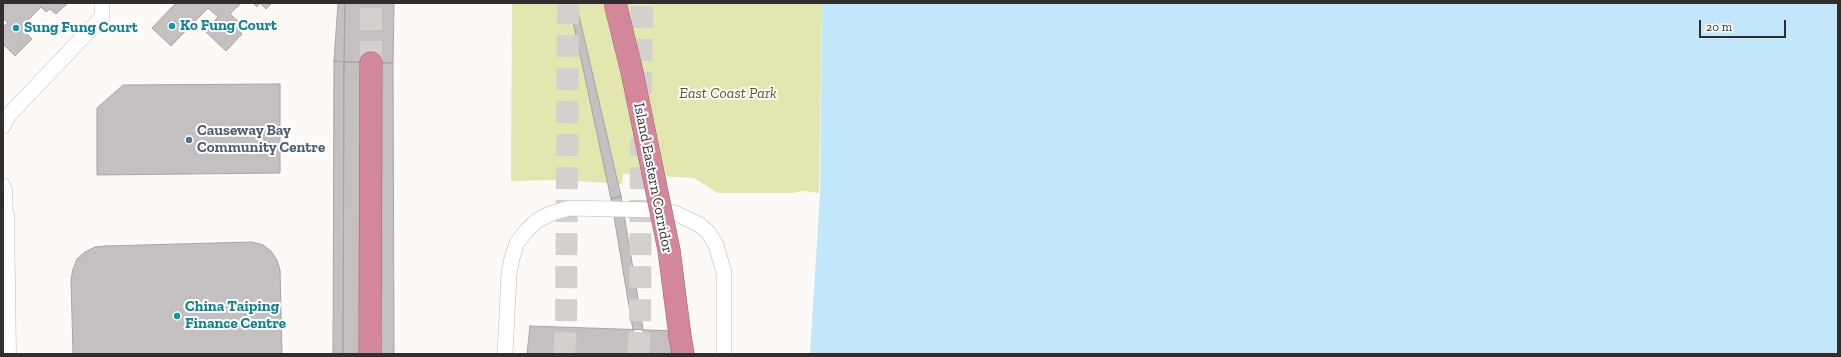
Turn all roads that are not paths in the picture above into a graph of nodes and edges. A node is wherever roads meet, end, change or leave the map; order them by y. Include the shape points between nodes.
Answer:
1 (102, 3) edge
2 (615, 3) edge
3 (371, 63) tunnel mouth
4 (3, 126) edge
5 (3, 186) edge
6 (4, 216) edge
7 (5, 354) edge
8 (370, 354) edge
9 (505, 354) edge
10 (683, 354) edge
11 (724, 354) edge

1 - 4 lane via 102,17 9,115
2 - 10 highway, Island Eastern Corridor, bridge via 632,72 668,250
3 - 8 highway
5 - 6 lane
6 - 7 street
9 - 11 lane via 509,274 518,243 538,220 570,208 657,210 675,213 700,225 716,246 724,273

